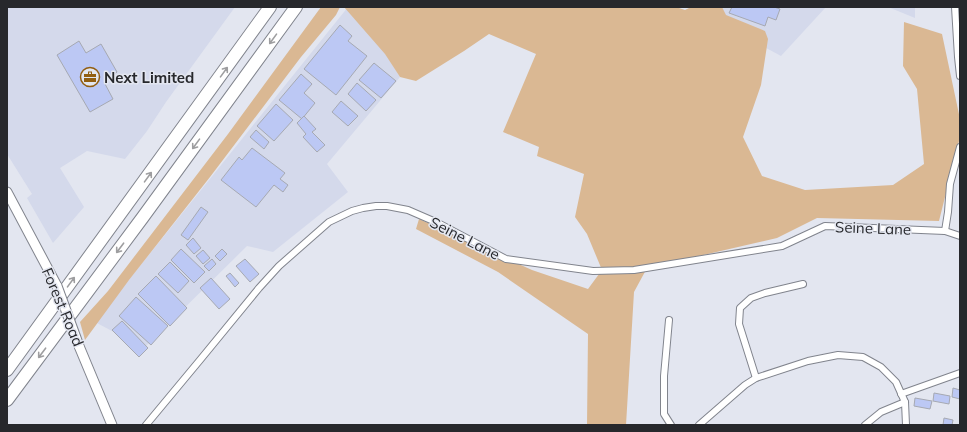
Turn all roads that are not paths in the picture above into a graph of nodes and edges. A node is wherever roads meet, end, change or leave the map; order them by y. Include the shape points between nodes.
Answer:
1 (270, 7) edge
2 (296, 7) edge
3 (955, 7) edge
4 (960, 76) edge
5 (960, 147) edge
6 (7, 192) edge
7 (945, 231) junction
8 (960, 236) edge
9 (803, 284) dead end
10 (669, 320) dead end
11 (7, 370) edge
12 (960, 373) edge
13 (756, 378) junction
14 (901, 394) junction
15 (7, 400) edge
16 (905, 402) junction
17 (703, 424) edge
18 (112, 425) edge
19 (146, 425) edge
20 (671, 425) edge
21 (865, 425) edge
22 (906, 425) edge

11 -> 1 highway
2 -> 15 highway
3 - 4 street
5 - 7 street via 950,184
6 - 18 street, Forest Road, bridge via 57,286
7 - 8 street, Seine Lane
7 - 19 street, Seine Lane via 825,226 782,246 667,265 605,271 506,259 408,210 376,206 363,208 329,222 279,266
9 - 13 street via 751,298 740,308 739,324
10 - 20 street via 664,376 664,414
12 - 14 street
13 - 14 street via 808,361 838,355 863,357 882,367 896,382
13 - 17 street
14 - 16 street
16 - 21 street via 881,412
16 - 22 street

